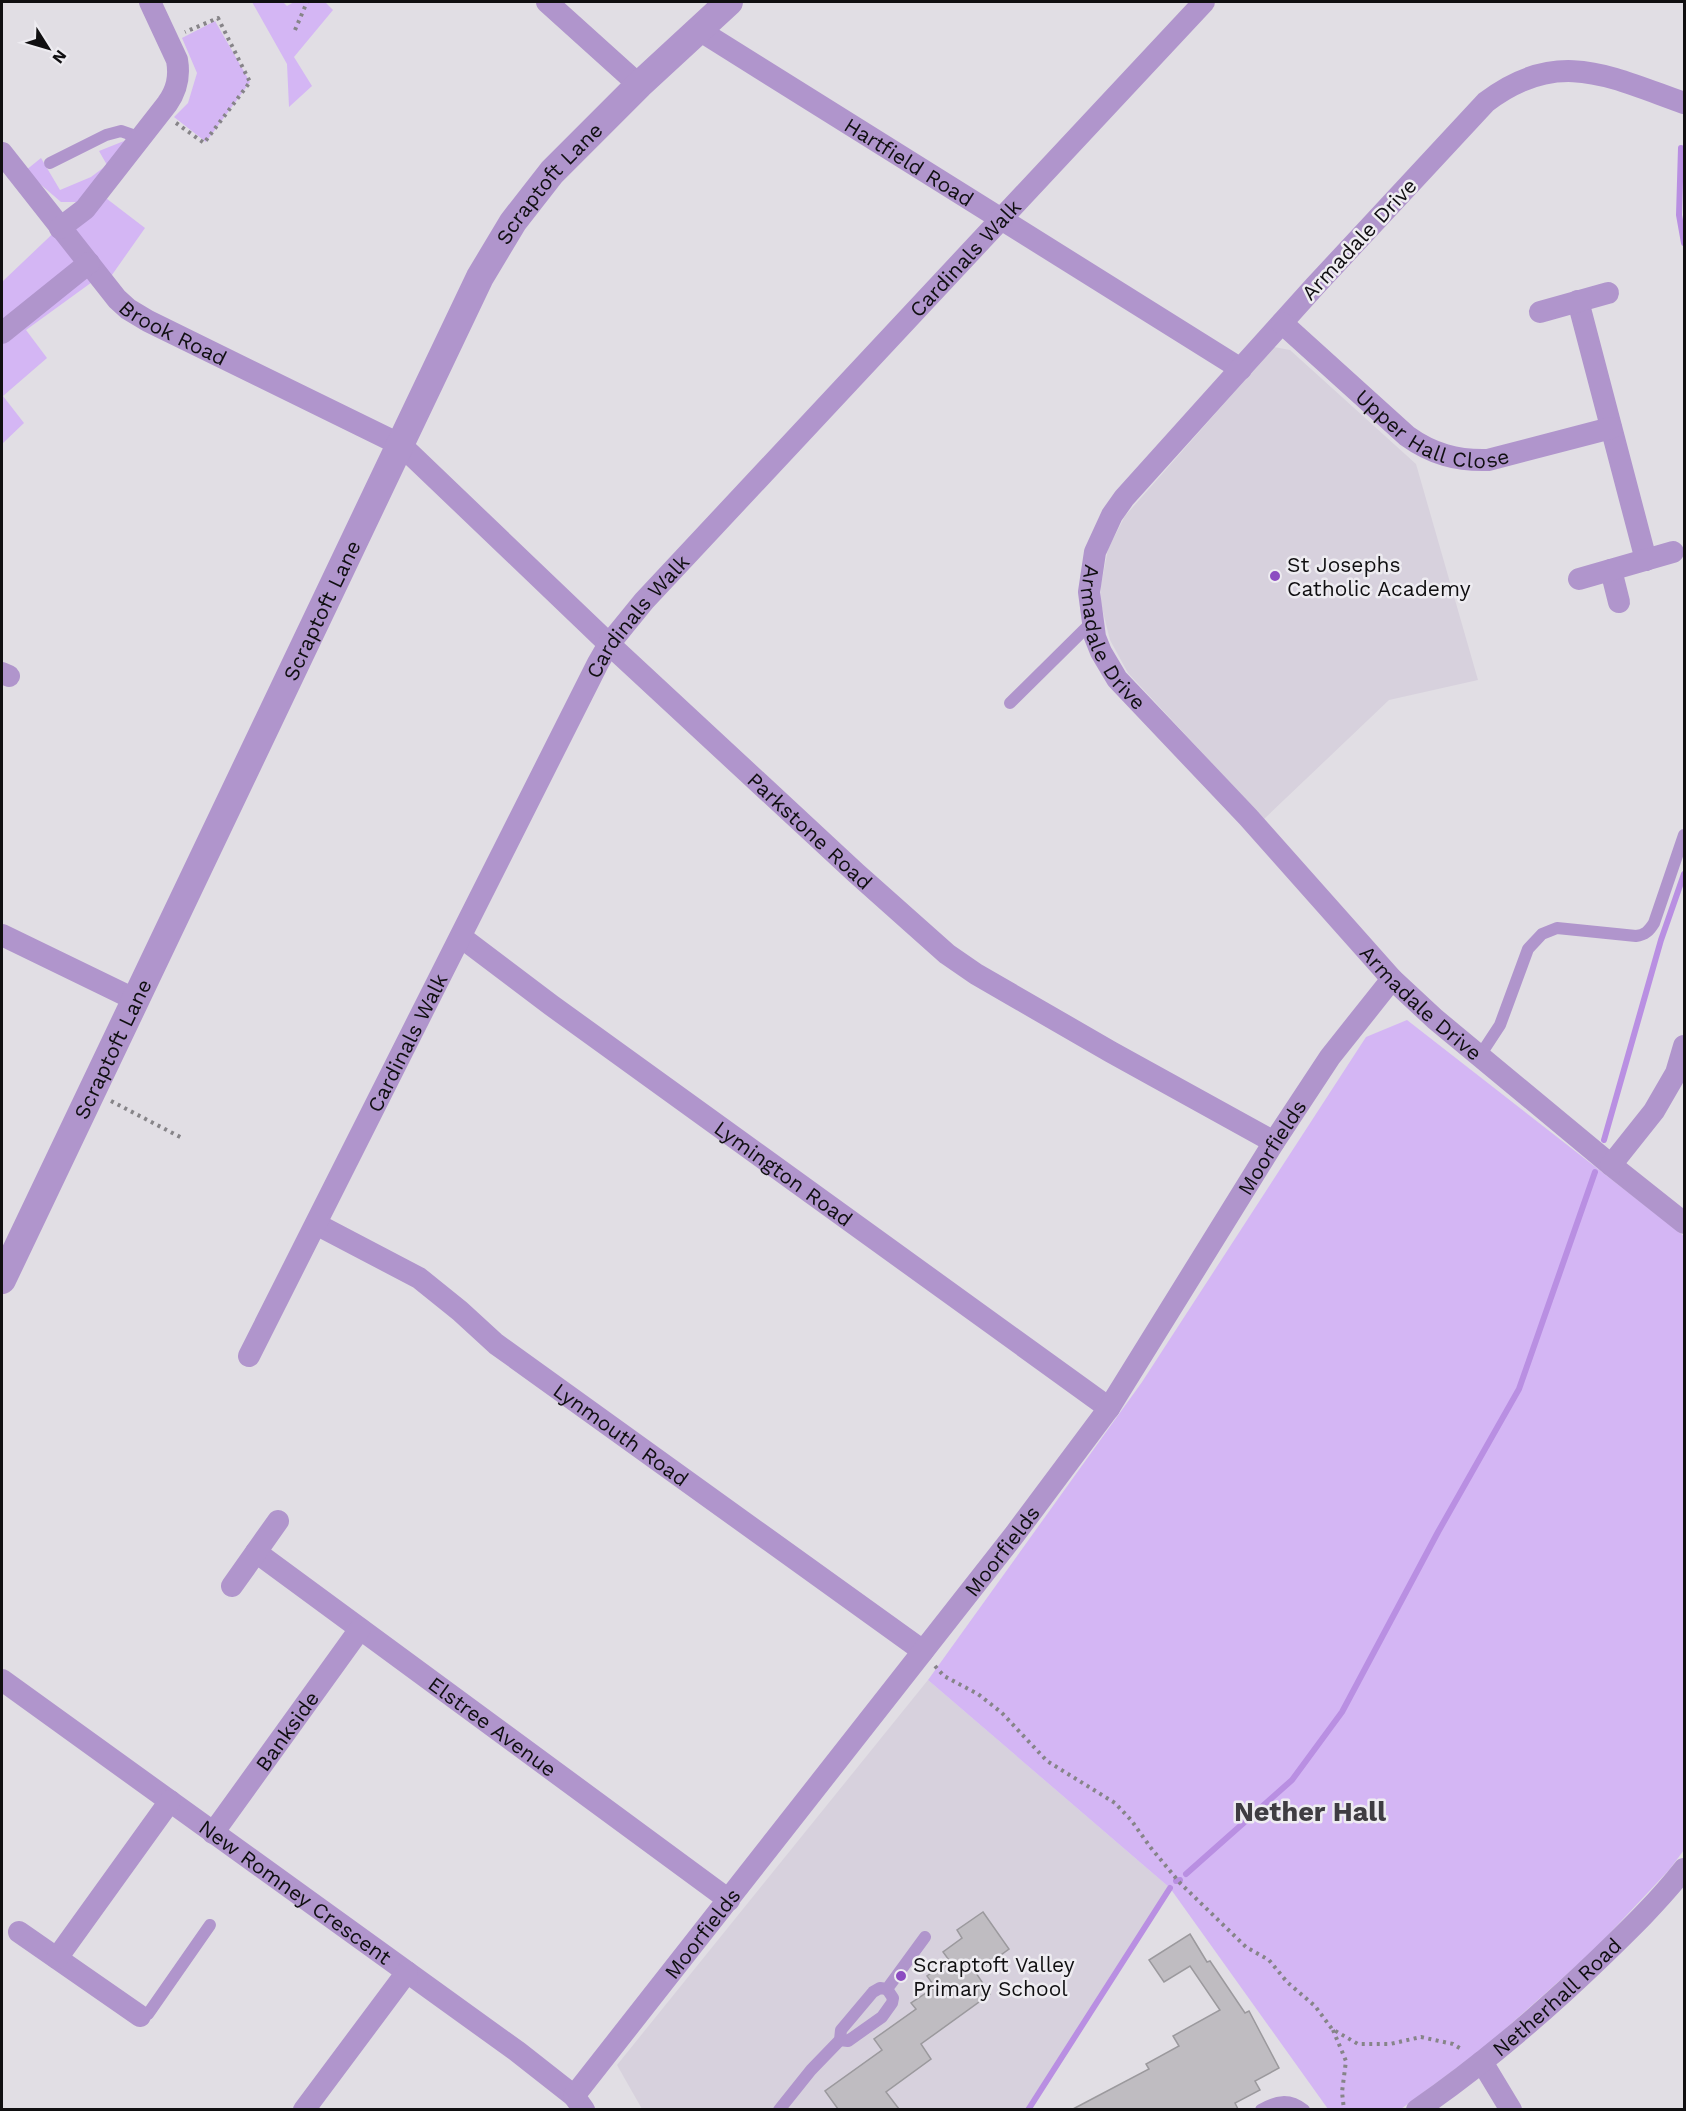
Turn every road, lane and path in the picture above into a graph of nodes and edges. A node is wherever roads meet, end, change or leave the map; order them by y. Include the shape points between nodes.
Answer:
1 (150, 2) edge
2 (307, 2) edge
3 (547, 2) edge
4 (729, 2) edge
5 (1204, 2) edge
6 (295, 30) dead end
7 (699, 30) junction
8 (167, 39) junction
9 (639, 85) junction
10 (1684, 103) edge
11 (161, 112) junction
12 (141, 138) junction
13 (2, 153) edge
14 (51, 163) dead end
15 (1001, 219) junction
16 (60, 228) junction
17 (89, 263) junction
18 (1608, 293) dead end
19 (1578, 301) junction
20 (1540, 312) dead end
21 (1282, 323) junction
22 (2, 333) edge
23 (1241, 369) junction
24 (1611, 428) junction
25 (401, 444) junction
26 (1673, 552) dead end
27 (1646, 560) junction
28 (1611, 570) junction
29 (1579, 579) dead end
30 (1619, 602) dead end
31 (1092, 622) junction
32 (609, 644) junction
33 (1010, 703) dead end
34 (1684, 835) edge
35 (2, 935) edge
36 (461, 937) junction
37 (1392, 979) junction
38 (136, 1000) junction
39 (1684, 1046) edge
40 (1479, 1057) junction
41 (92, 1091) junction
42 (184, 1139) dead end
43 (1274, 1142) junction
44 (1611, 1165) junction
45 (1684, 1223) edge
46 (316, 1224) junction
47 (2, 1280) edge
48 (249, 1356) dead end
49 (1109, 1408) junction
50 (278, 1521) dead end
51 (256, 1552) junction
52 (232, 1586) dead end
53 (360, 1629) junction
54 (923, 1651) junction
55 (2, 1680) edge
56 (170, 1801) junction
57 (213, 1833) junction
58 (1684, 1869) edge
59 (729, 1900) junction
60 (210, 1925) dead end
61 (19, 1932) dead end
62 (925, 1937) dead end
63 (57, 1958) junction
64 (407, 1972) junction
65 (887, 1989) junction
66 (140, 2016) joint
67 (1332, 2029) junction
68 (840, 2040) junction
69 (1482, 2062) junction
70 (579, 2103) edge
71 (304, 2109) edge
72 (779, 2109) edge
73 (1261, 2109) edge
74 (1304, 2109) edge
75 (1344, 2109) edge
76 (1417, 2109) edge
77 (1511, 2109) edge

1 - 8 street
2 - 6 path
3 - 9 street
4 - 7 street, Scraptoft Lane
5 - 15 street, Cardinals Walk
7 - 9 street, Scraptoft Lane
7 - 15 street, Hartfield Road
8 - 11 street via 177,60 178,81
8 - 11 path via 218,18 249,82 204,143
9 - 25 street, Scraptoft Lane via 552,172 513,222 480,277
10 - 21 street, Armadale Drive via 1584,71 1536,75 1501,90 1473,115
11 - 12 street
12 - 14 lane via 121,131 106,135
12 - 16 street via 85,209
13 - 16 street, Brook Road
15 - 23 street, Hartfield Road
15 - 32 street, Cardinals Walk via 644,601
16 - 17 street, Brook Road
17 - 22 street
17 - 25 street, Brook Road via 117,299 138,316
18 - 19 street
19 - 20 street
19 - 24 street
21 - 23 street, Armadale Drive
21 - 24 street, Upper Hall Close via 1407,436 1443,456 1488,460
23 - 31 street, Armadale Drive via 1112,514 1090,572
24 - 27 street
25 - 32 street, Parkstone Road
25 - 38 street, Scraptoft Lane
26 - 27 street
27 - 28 street
28 - 29 street
28 - 30 street
31 - 33 lane
31 - 37 street, Armadale Drive via 1104,659 1126,692 1248,817
32 - 36 street, Cardinals Walk
32 - 43 street, Parkstone Road via 947,954 1102,1047
34 - 40 lane via 1649,930 1636,936 1557,928 1542,934 1528,949 1500,1025
35 - 38 street
36 - 46 street, Cardinals Walk
36 - 49 street, Lymington Road
37 - 40 street, Armadale Drive
37 - 43 street, Moorfields via 1330,1057
38 - 41 street, Scraptoft Lane
39 - 44 street via 1676,1072 1654,1111
40 - 44 street, Armadale Drive
41 - 42 path
41 - 47 street, Scraptoft Lane
43 - 49 street, Moorfields
44 - 45 street, Armadale Drive
46 - 48 street, Cardinals Walk
46 - 54 street, Lynmouth Road via 419,1278 496,1344
49 - 54 street, Moorfields
50 - 51 street
51 - 52 street
51 - 53 street, Elstree Avenue
53 - 57 street, Bankside
53 - 59 street, Elstree Avenue
54 - 59 street, Moorfields
54 - 67 path via 944,1676 978,1694 1002,1713 1047,1761 1115,1803 1180,1883 1246,1947 1269,1960
55 - 56 street, New Romney Crescent
56 - 57 street, New Romney Crescent
56 - 63 street
57 - 64 street, New Romney Crescent
58 - 69 street, Netherhall Road via 1619,1940
59 - 70 street, Moorfields
60 - 66 lane via 148,2014
61 - 63 street
62 - 65 lane
63 - 66 street
64 - 70 street, New Romney Crescent via 518,2052
64 - 71 street
65 - 68 lane via 873,1992 842,2030
65 - 68 lane via 892,2003 882,2017 848,2041
67 - 69 path via 1358,2044 1390,2044 1421,2037 1453,2044
67 - 75 path via 1346,2061
68 - 72 lane
69 - 76 street, Netherhall Road
69 - 77 street
73 - 74 lane via 1276,2101

